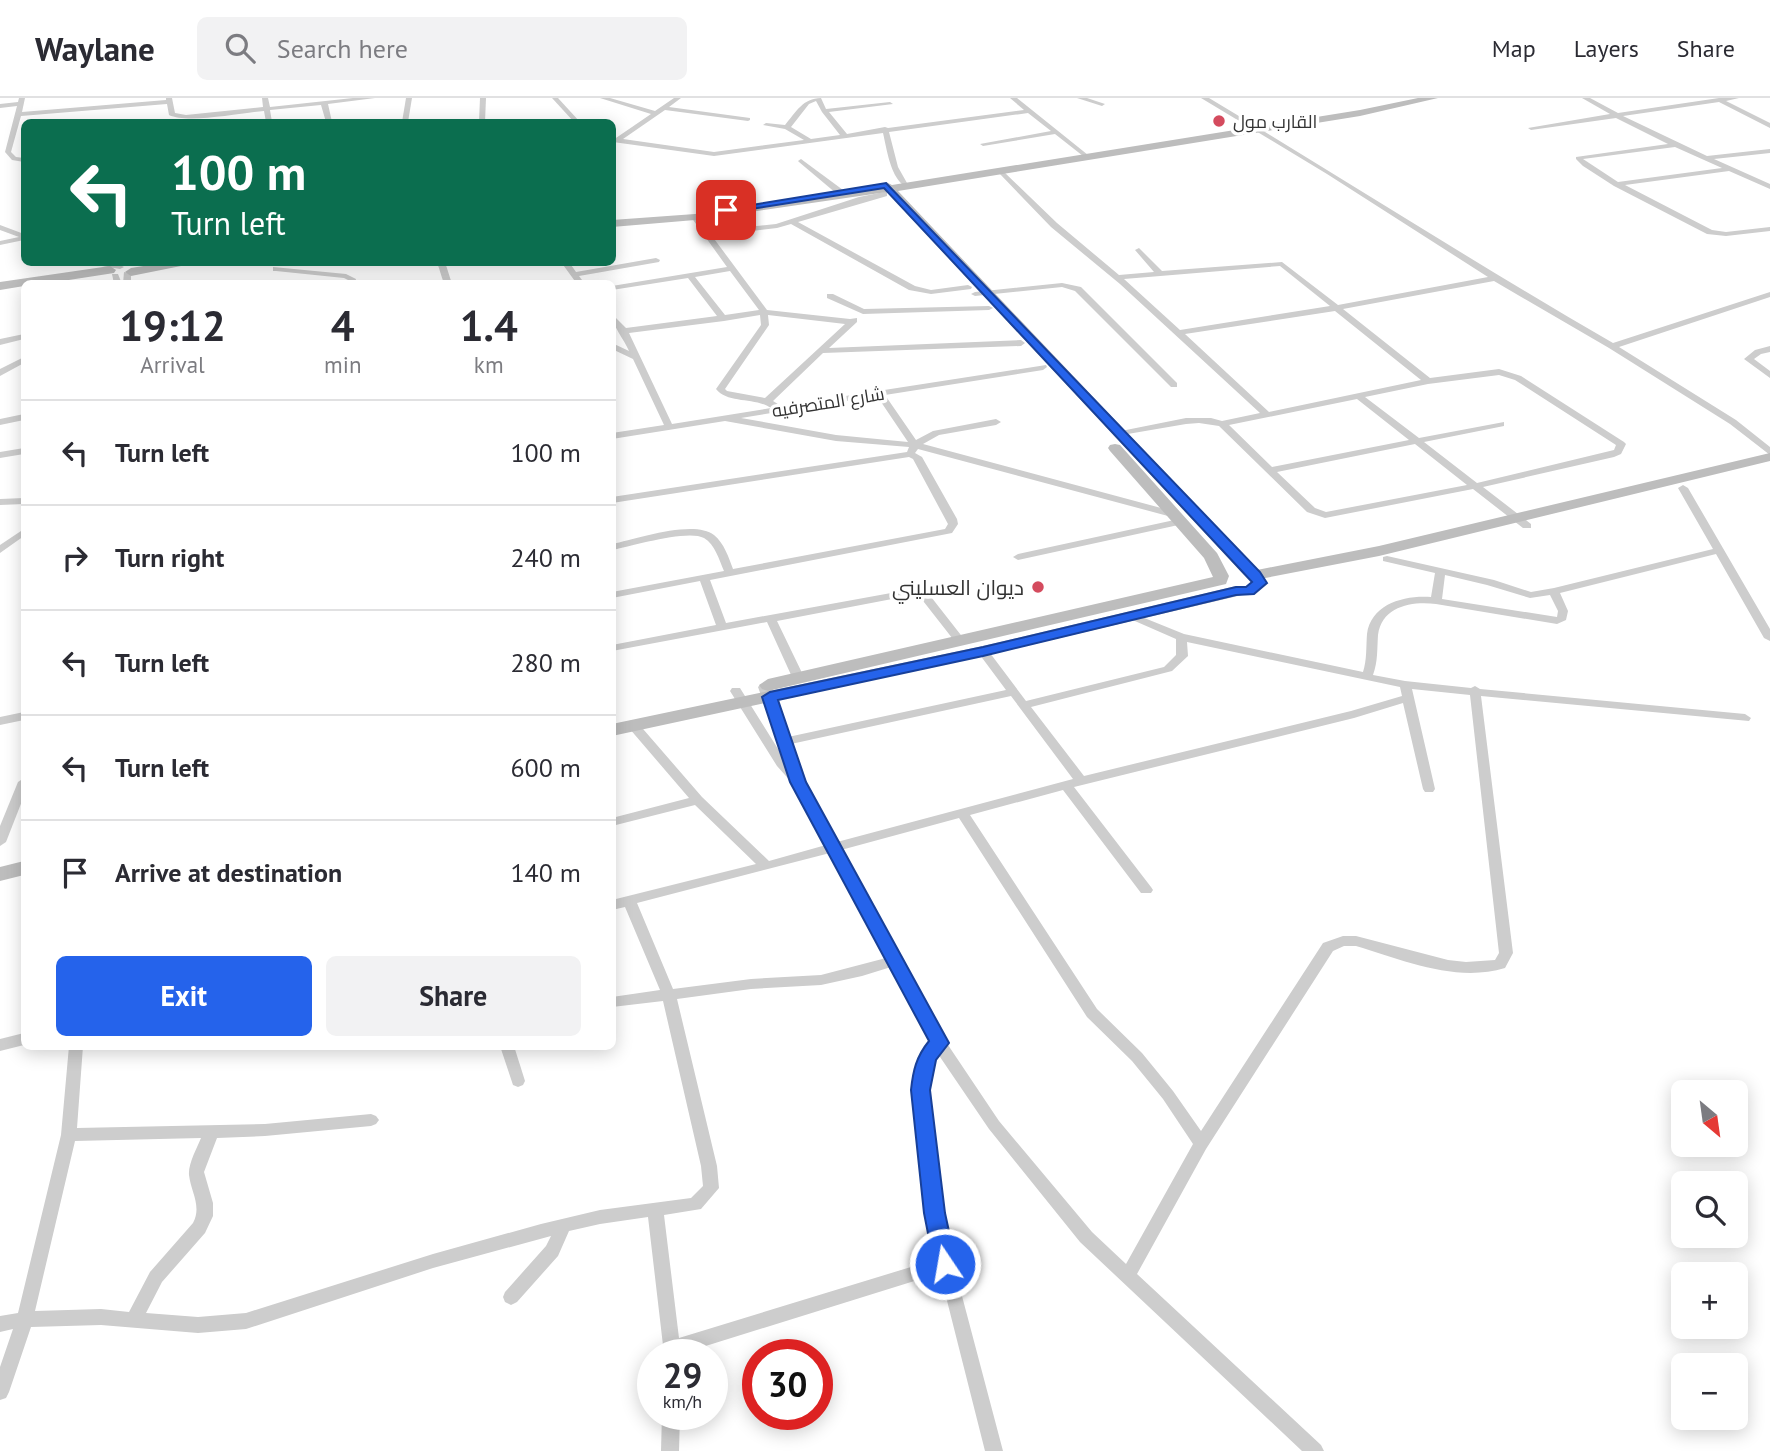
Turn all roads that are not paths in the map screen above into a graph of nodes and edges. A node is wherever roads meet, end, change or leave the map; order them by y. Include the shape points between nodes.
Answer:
1 (259, 98) edge
2 (265, 98) edge
3 (372, 98) edge
4 (409, 98) edge
5 (483, 98) edge
6 (555, 98) edge
7 (603, 98) edge
8 (678, 98) edge
9 (1013, 98) edge
10 (1080, 98) edge
11 (1195, 98) edge
12 (1204, 98) edge
13 (1433, 98) edge
14 (1585, 98) edge
15 (1680, 98) edge
16 (1736, 98) edge
17 (818, 99) edge
18 (169, 100) edge
19 (1719, 100) junction
20 (21, 101) edge
21 (324, 103) junction
22 (890, 104) dead end
23 (1102, 104) dead end
24 (1692, 104) junction
25 (0, 106) edge
26 (262, 109) junction
27 (659, 111) junction
28 (824, 111) junction
29 (1029, 111) junction
30 (17, 114) junction
31 (1233, 114) junction
32 (1617, 114) junction
33 (748, 118) dead end
34 (262, 119) edge
35 (268, 119) edge
36 (328, 119) edge
37 (406, 119) edge
38 (482, 119) edge
39 (574, 119) edge
40 (13, 124) junction
41 (0, 125) edge
42 (766, 125) dead end
43 (1770, 126) edge
44 (787, 127) junction
45 (1261, 128) junction
46 (1531, 128) dead end
47 (885, 129) junction
48 (1057, 132) junction
49 (1219, 134) junction
50 (845, 135) junction
51 (616, 140) edge
52 (809, 140) junction
53 (616, 141) edge
54 (983, 144) dead end
55 (1675, 145) junction
56 (1770, 151) edge
57 (1086, 155) junction
58 (1707, 158) junction
59 (21, 160) edge
60 (801, 160) dead end
61 (1729, 169) junction
62 (1001, 172) junction
63 (1617, 184) junction
64 (1770, 187) edge
65 (887, 188) junction
66 (840, 192) junction
67 (695, 217) junction
68 (616, 222) edge
69 (616, 222) edge
70 (793, 223) junction
71 (0, 227) edge
72 (1770, 229) edge
73 (708, 234) junction
74 (21, 236) edge
75 (21, 238) edge
76 (0, 243) edge
77 (1139, 250) dead end
78 (656, 260) dead end
79 (141, 266) edge
80 (163, 266) edge
81 (568, 266) edge
82 (733, 268) junction
83 (276, 269) dead end
84 (116, 272) edge
85 (1160, 274) junction
86 (574, 275) junction
87 (690, 275) junction
88 (1118, 277) junction
89 (1495, 278) junction
90 (61, 280) edge
91 (74, 280) edge
92 (352, 280) edge
93 (578, 280) edge
94 (21, 286) edge
95 (616, 287) edge
96 (21, 288) edge
97 (0, 289) edge
98 (977, 291) junction
99 (1770, 294) edge
100 (830, 296) dead end
101 (989, 308) junction
102 (1336, 308) junction
103 (764, 312) junction
104 (863, 312) junction
105 (724, 319) junction
106 (616, 321) edge
107 (852, 322) junction
108 (624, 331) junction
109 (1178, 332) junction
110 (21, 338) edge
111 (0, 342) edge
112 (1021, 343) junction
113 (1612, 346) junction
114 (616, 347) edge
115 (1770, 349) edge
116 (820, 351) junction
117 (634, 357) junction
118 (21, 362) edge
119 (1043, 367) junction
120 (0, 373) edge
121 (1770, 376) edge
122 (1428, 381) junction
123 (1174, 385) dead end
124 (880, 394) junction
125 (1360, 397) junction
126 (767, 401) junction
127 (779, 409) junction
128 (1266, 415) junction
129 (21, 418) edge
130 (725, 418) junction
131 (0, 422) edge
132 (996, 422) dead end
133 (1733, 422) junction
134 (1222, 424) junction
135 (1501, 425) dead end
136 (670, 428) junction
137 (1119, 434) junction
138 (616, 435) edge
139 (1418, 441) junction
140 (1770, 442) edge
141 (912, 449) junction
142 (21, 452) edge
143 (1770, 454) edge
144 (0, 455) edge
145 (1770, 466) edge
146 (1271, 470) junction
147 (1476, 486) junction
148 (1683, 488) junction
149 (616, 499) edge
150 (21, 501) edge
151 (0, 502) edge
152 (1176, 518) junction
153 (1521, 522) junction
154 (21, 533) edge
155 (21, 534) edge
156 (0, 537) edge
157 (616, 546) edge
158 (0, 550) edge
159 (1718, 551) junction
160 (1018, 557) dead end
161 (1387, 559) junction
162 (1440, 571) junction
163 (730, 573) junction
164 (1221, 578) junction
165 (1255, 578) junction
166 (704, 579) junction
167 (1236, 591) junction
168 (1554, 592) junction
169 (616, 594) edge
170 (1436, 601) junction
171 (1132, 616) junction
172 (771, 619) junction
173 (722, 626) junction
174 (1181, 637) junction
175 (1770, 638) edge
176 (960, 641) junction
177 (616, 647) edge
178 (983, 651) junction
179 (1367, 676) junction
180 (798, 677) junction
181 (1475, 690) junction
182 (766, 691) junction
183 (1013, 692) junction
184 (1406, 692) junction
185 (740, 696) junction
186 (1023, 705) junction
187 (21, 717) edge
188 (616, 718) edge
189 (1745, 718) dead end
190 (0, 721) edge
191 (633, 725) junction
192 (616, 729) edge
193 (785, 741) junction
194 (1081, 781) junction
195 (798, 782) junction
196 (1067, 786) junction
197 (1429, 789) dead end
198 (21, 790) edge
199 (698, 800) junction
200 (963, 814) junction
201 (616, 821) edge
202 (0, 842) edge
203 (833, 847) junction
204 (21, 857) edge
205 (0, 862) edge
206 (766, 866) junction
207 (21, 869) edge
208 (0, 874) edge
209 (1146, 890) dead end
210 (629, 901) junction
211 (616, 904) edge
212 (897, 960) junction
213 (669, 995) junction
214 (616, 1002) edge
215 (21, 1040) edge
216 (939, 1043) junction
217 (0, 1045) edge
218 (76, 1050) edge
219 (508, 1050) edge
220 (518, 1081) dead end
221 (371, 1120) dead end
222 (212, 1130) junction
223 (69, 1135) junction
224 (1202, 1144) junction
225 (655, 1210) junction
226 (563, 1226) junction
227 (945, 1264) junction
228 (1127, 1277) junction
229 (511, 1297) dead end
230 (134, 1318) junction
231 (25, 1320) junction
232 (0, 1324) edge
233 (671, 1339) edge
234 (710, 1339) edge
235 (0, 1392) edge
236 (671, 1430) edge
237 (670, 1451) edge
238 (994, 1451) edge
239 (1315, 1451) edge

1 - 26 street
2 - 26 street
3 - 21 street
4 - 37 street
5 - 38 street
6 - 39 street
7 - 27 street
8 - 27 street
9 - 29 street
10 - 23 street
11 - 31 street
12 - 31 street
13 - 45 street
14 - 32 street
15 - 24 street
16 - 19 street
17 - 28 street
17 - 44 street via 807,103
18 - 26 street via 172,115 180,117
18 - 30 street via 102,111
19 - 24 street
19 - 43 street
20 - 25 street
20 - 30 street
21 - 26 street
21 - 36 street
22 - 28 street
24 - 32 street
26 - 34 street
26 - 35 street
27 - 33 street
27 - 51 street
28 - 50 street
29 - 47 street
29 - 48 street
30 - 40 street
31 - 45 street
31 - 49 street
32 - 46 street
32 - 55 street
40 - 41 street
40 - 59 street via 8,152
42 - 44 street
44 - 52 street
45 - 49 street
45 - 62 street
45 - 89 street
47 - 50 street
47 - 65 street via 895,167
48 - 54 street
48 - 57 street
49 - 57 street
50 - 52 street
52 - 53 street via 713,154
55 - 58 street
55 - 63 street via 1578,158
56 - 58 street
57 - 65 street
58 - 61 street
60 - 66 street
61 - 63 street
61 - 64 street
62 - 65 street
62 - 88 street via 1054,225
63 - 72 street via 1710,232
65 - 66 street
65 - 67 street
65 - 70 street
65 - 98 street
66 - 68 street
67 - 69 street
67 - 73 street
70 - 73 street
70 - 98 street via 912,288
71 - 74 street
73 - 82 street
75 - 76 street
77 - 85 street
78 - 86 street
79 - 84 street
80 - 84 street
81 - 86 street
82 - 87 street
82 - 103 street
83 - 92 street
84 - 90 street
84 - 91 street
85 - 88 street
85 - 102 street via 1282,264
86 - 93 street
87 - 95 street
87 - 105 street
88 - 109 street
89 - 102 street
89 - 113 street
94 - 97 street
96 - 97 street
98 - 101 street
98 - 123 street via 1062,285 1078,289
98 - 137 street
99 - 113 street
100 - 104 street
101 - 104 street
101 - 112 street
102 - 109 street
102 - 122 street
103 - 105 street
103 - 107 street
103 - 126 street via 765,325 720,389
104 - 107 street
105 - 108 street
106 - 108 street
107 - 116 street
108 - 117 street
109 - 128 street
110 - 111 street
112 - 116 street
112 - 119 street
113 - 133 street
114 - 117 street
115 - 121 street via 1748,359
116 - 126 street
117 - 136 street
118 - 120 street
119 - 124 street, شارع المتصرفيه
119 - 152 street
122 - 125 street
122 - 147 street via 1492,372 1513,375 1621,444 1611,455
124 - 127 street, شارع المتصرفيه
124 - 141 street
125 - 128 street
125 - 139 street
126 - 127 street
127 - 130 street, شارع المتصرفيه
128 - 134 street
129 - 131 street
130 - 136 street, شارع المتصرفيه
130 - 141 street
132 - 141 street via 936,433
133 - 140 street
133 - 143 street
134 - 137 street via 1204,419
134 - 146 street
135 - 139 street
136 - 138 street, شارع المتصرفيه
137 - 165 street
139 - 146 street
139 - 147 street
141 - 149 street
141 - 152 street
141 - 163 street via 953,519 948,531
142 - 144 street
143 - 153 street
145 - 148 street
146 - 147 street via 1311,510 1325,515
147 - 153 street
148 - 153 street
148 - 159 street
150 - 151 street
152 - 160 street
152 - 164 street via 1211,556
153 - 161 street
153 - 165 street
154 - 156 street
155 - 158 street
157 - 163 street via 682,534 706,535
159 - 168 street
159 - 175 street
161 - 162 street
161 - 165 street
162 - 168 street via 1530,595
162 - 170 street
163 - 166 street
164 - 165 street via 1229,570
164 - 167 street via 1226,587
164 - 176 street
165 - 167 street via 1249,591
166 - 169 street
166 - 173 street
167 - 171 street
168 - 170 street via 1563,611 1557,621
170 - 179 street via 1410,599 1386,610 1373,630 1374,654
171 - 174 street
171 - 178 street
172 - 173 street
172 - 176 street via 920,592
172 - 180 street
173 - 177 street
174 - 179 street
174 - 186 street via 1182,656 1174,666
176 - 180 street
178 - 182 street
178 - 183 street
179 - 184 street
180 - 182 street
181 - 184 street
181 - 189 street
181 - 224 street via 1506,953 1500,964 1459,967 1356,942 1328,947
182 - 185 street
182 - 193 street
183 - 186 street
183 - 193 street
184 - 194 street via 1354,714
184 - 197 street
185 - 188 street
185 - 191 street
185 - 195 street
186 - 194 street
187 - 190 street
191 - 192 street
191 - 199 street
193 - 195 street
194 - 196 street
195 - 203 street
196 - 200 street
196 - 209 street
198 - 202 street
199 - 201 street
199 - 206 street
200 - 203 street
200 - 224 street via 1092,1013 1145,1066
203 - 206 street
203 - 212 street
204 - 205 street
206 - 210 street
207 - 208 street
210 - 211 street
210 - 213 street
212 - 213 street via 821,980
212 - 216 street
213 - 214 street
213 - 225 street via 712,1178 711,1188 695,1204
215 - 217 street
216 - 227 street via 928,1056 920,1090 934,1213
216 - 228 street via 994,1125 1048,1193
218 - 223 street
219 - 220 street
221 - 222 street
222 - 223 street
222 - 230 street via 196,1172 205,1216 156,1277
223 - 231 street
224 - 228 street
225 - 226 street
225 - 233 street
226 - 229 street via 552,1251
226 - 230 street via 433,1261 246,1321 198,1325
227 - 234 street
227 - 238 street
228 - 239 street
230 - 231 street
231 - 232 street
231 - 235 street
236 - 237 street

